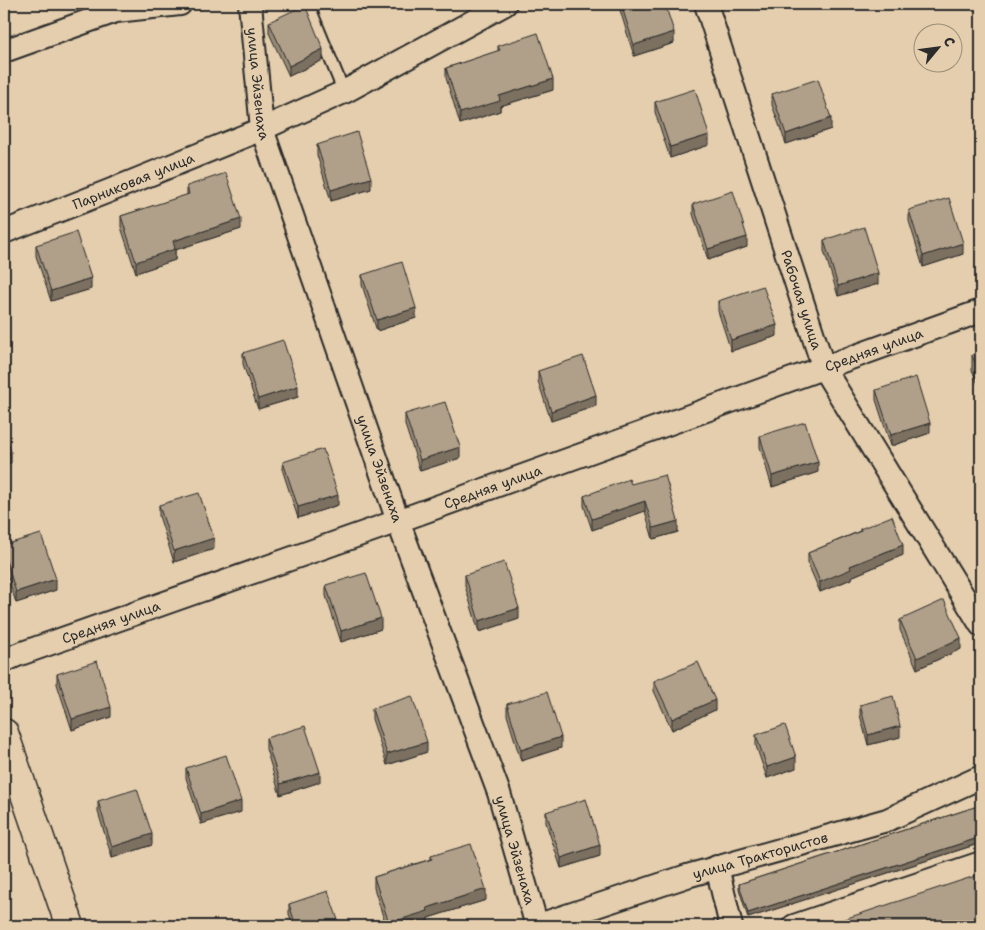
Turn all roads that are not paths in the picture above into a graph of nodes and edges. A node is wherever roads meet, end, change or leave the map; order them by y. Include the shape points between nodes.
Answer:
1 (180, 4) edge
2 (250, 4) edge
3 (308, 4) edge
4 (504, 4) edge
5 (706, 4) edge
6 (4, 51) edge
7 (344, 92) junction
8 (262, 130) junction
9 (4, 232) edge
10 (981, 311) edge
11 (824, 369) junction
12 (398, 521) junction
13 (981, 625) edge
14 (4, 662) edge
15 (4, 734) edge
16 (981, 777) edge
17 (981, 863) edge
18 (717, 867) junction
19 (70, 926) edge
20 (537, 926) edge
21 (731, 926) edge
22 (794, 926) edge

1 - 6 street via 116,12
2 - 8 street, улица Эйзенаха
3 - 7 lane
4 - 7 street, Парниковая улица
5 - 11 street, Рабочая улица
7 - 8 street, Парниковая улица
8 - 9 street, Парниковая улица
8 - 12 street, улица Эйзенаха
10 - 11 street, Средняя улица
11 - 12 street, Средняя улица
11 - 13 street, Рабочая улица
12 - 14 street, Средняя улица
12 - 20 street, улица Эйзенаха via 499,793
15 - 19 main road
16 - 18 street, улица Трактористов via 887,820
17 - 22 street
18 - 20 street, улица Трактористов
18 - 21 street

